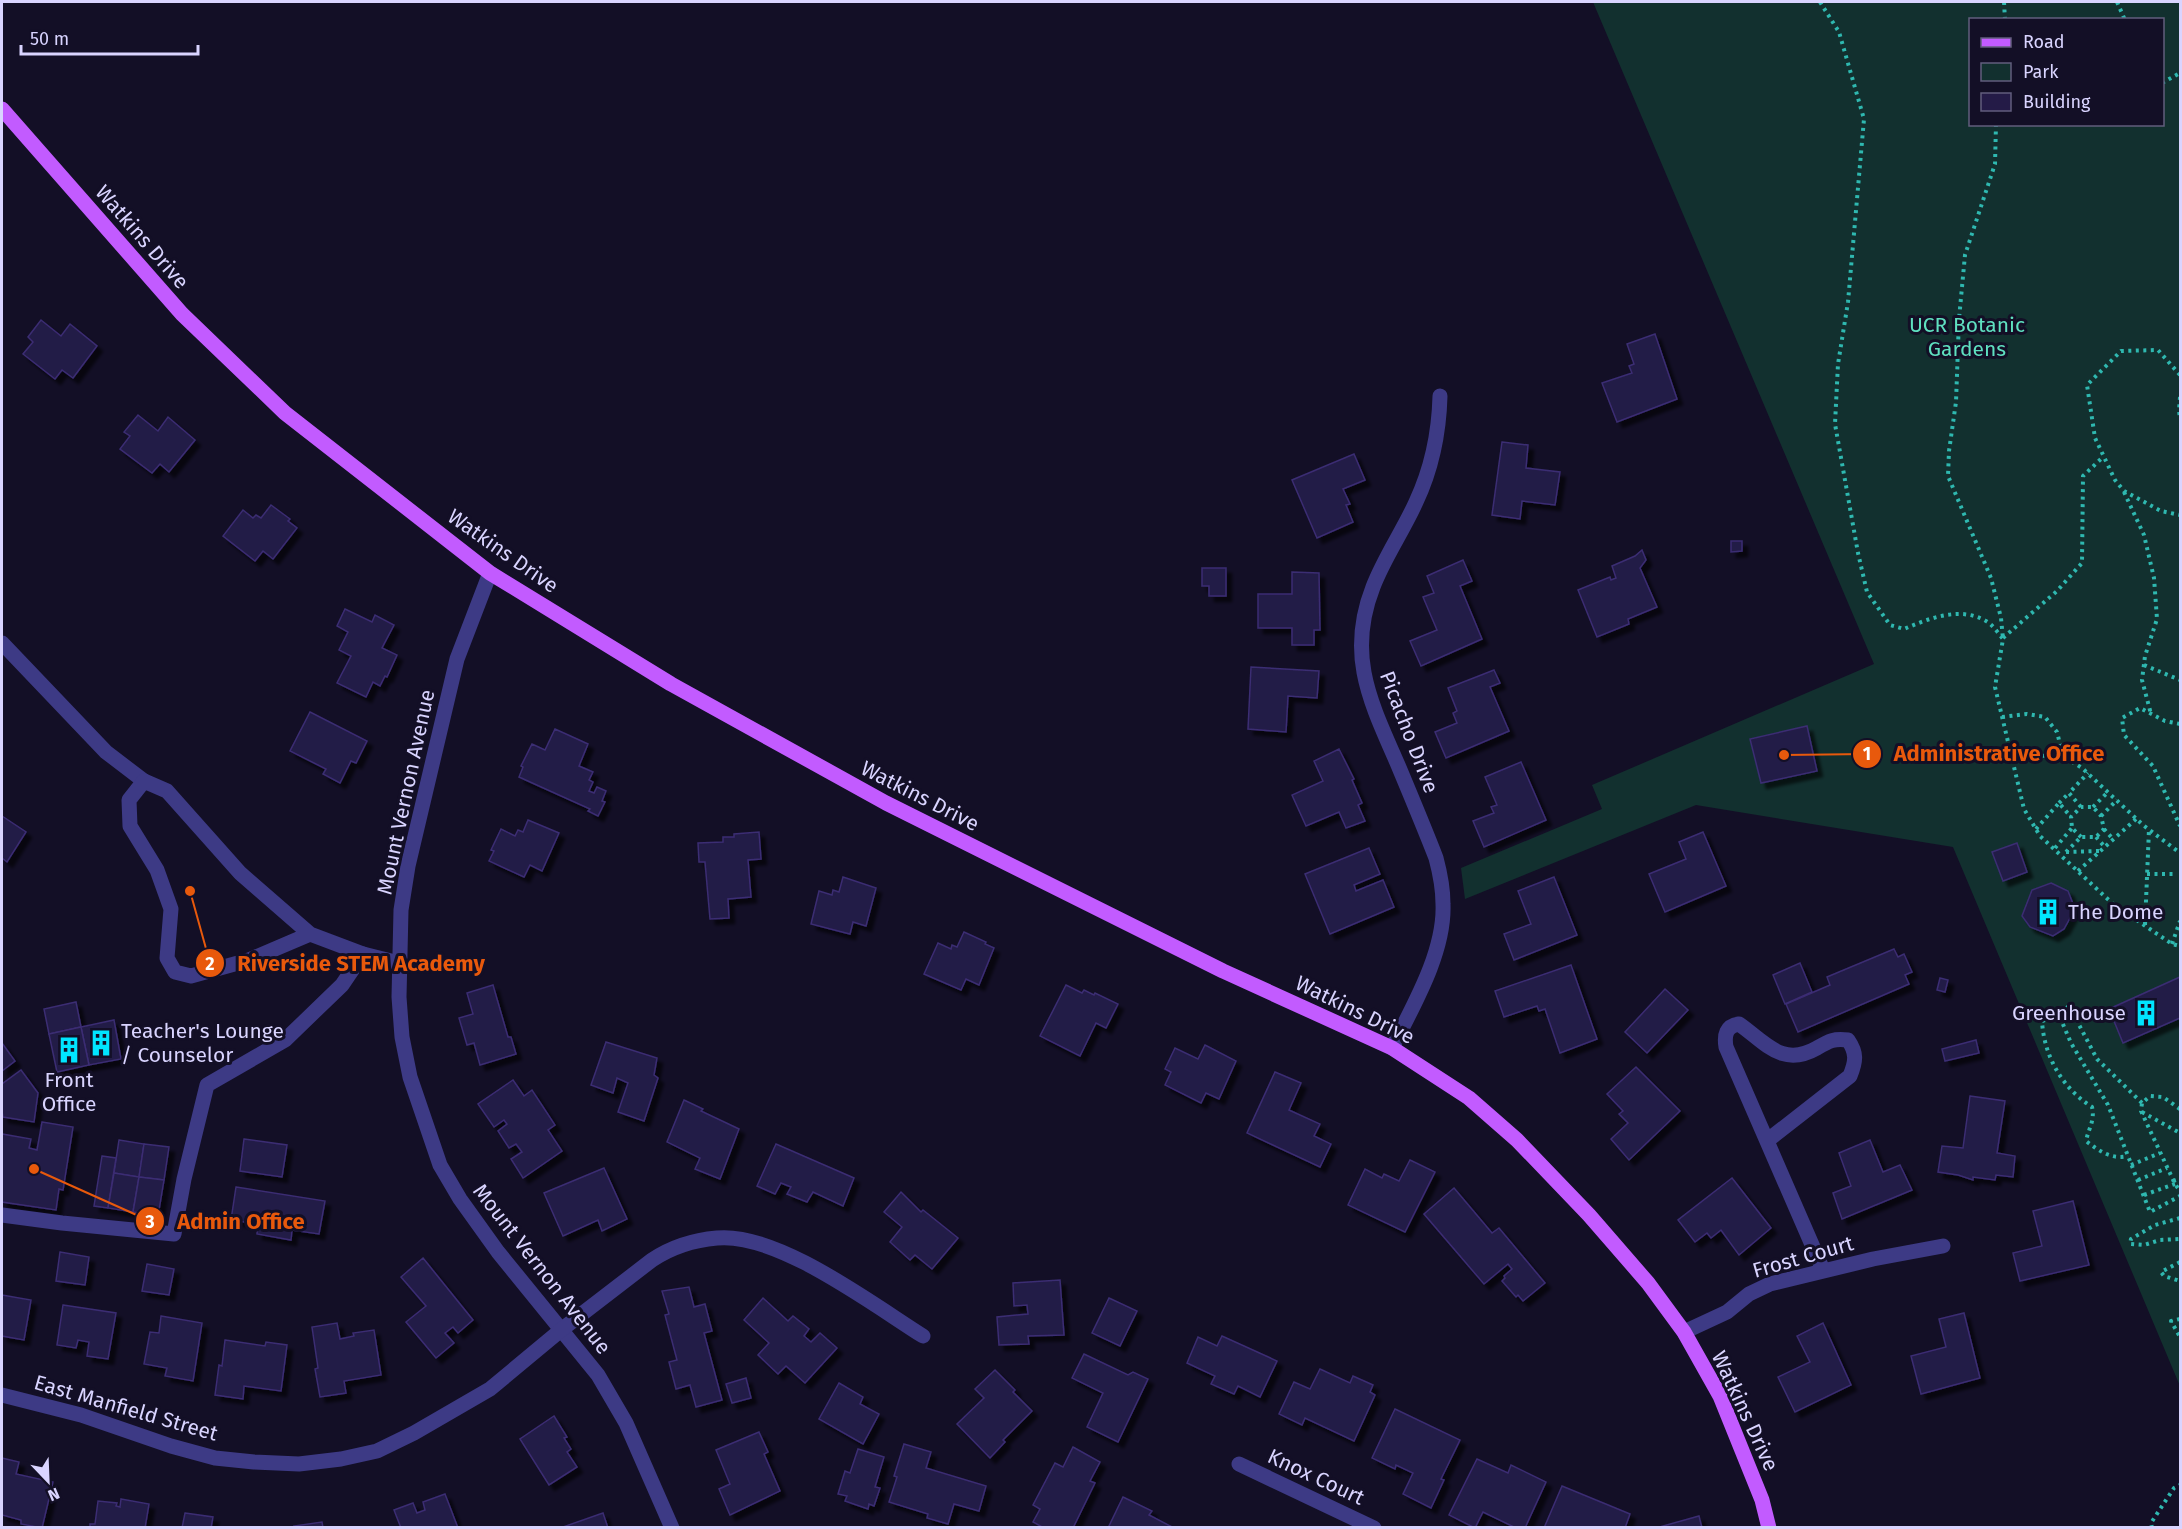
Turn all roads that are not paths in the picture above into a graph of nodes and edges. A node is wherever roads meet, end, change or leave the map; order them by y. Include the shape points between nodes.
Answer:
1 (2, 109) edge
2 (1440, 396) dead end
3 (490, 573) junction
4 (2, 643) edge
5 (144, 781) junction
6 (310, 934) junction
7 (363, 954) junction
8 (399, 963) junction
9 (1392, 1048) junction
10 (1768, 1140) junction
11 (2, 1215) edge
12 (1943, 1246) dead end
13 (1823, 1270) junction
14 (561, 1330) junction
15 (1684, 1332) junction
16 (922, 1336) dead end
17 (2, 1395) edge
18 (1239, 1464) dead end
19 (672, 1527) edge
20 (1374, 1527) edge
21 (1769, 1527) edge

1 - 3 main road, Watkins Drive via 182,314 285,413
2 - 9 street, Picacho Drive via 1438,435 1429,470 1374,585 1361,635 1362,666 1370,699 1436,858 1441,879 1441,930 1430,967
3 - 8 street, Mount Vernon Avenue via 457,659 408,866
3 - 9 main road, Watkins Drive via 680,689 886,803 1223,971
4 - 5 street via 106,752
5 - 6 street via 166,790 240,873
5 - 6 street via 129,800 130,826 157,870 171,909 167,958 175,972 191,976 249,960
6 - 7 street
7 - 8 street
7 - 11 street via 342,985 285,1040 207,1085 174,1234
8 - 14 street, Mount Vernon Avenue via 402,1036 410,1077 440,1165 498,1252
9 - 15 main road, Watkins Drive via 1469,1098 1517,1140 1589,1215
10 - 10 street via 1726,1047 1726,1031 1739,1024 1777,1053 1794,1056 1815,1050 1830,1040 1848,1040 1856,1062 1850,1076
10 - 13 street
12 - 13 street, Frost Court
13 - 15 street, Frost Court via 1770,1284 1749,1294 1727,1312
14 - 16 street, East Manfield Street via 664,1252 718,1237 790,1255
14 - 17 street, East Manfield Street via 490,1389 377,1451 299,1464 215,1458 81,1415
14 - 19 street, Mount Vernon Avenue via 598,1375 626,1423
15 - 21 main road, Watkins Drive via 1720,1396
18 - 20 street, Knox Court

